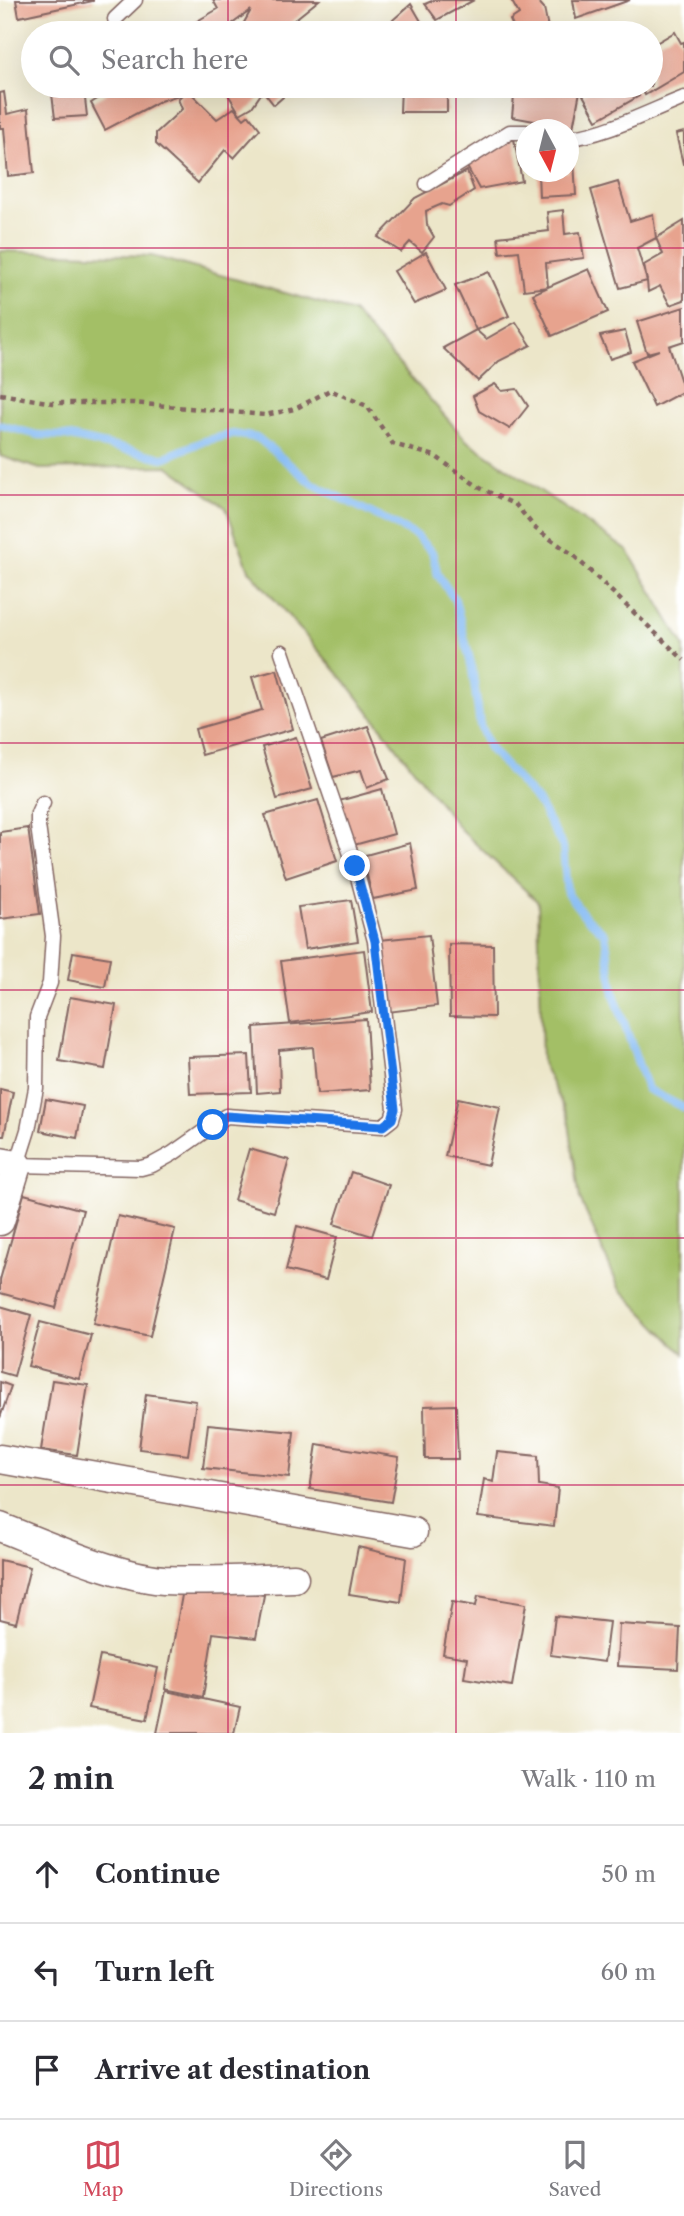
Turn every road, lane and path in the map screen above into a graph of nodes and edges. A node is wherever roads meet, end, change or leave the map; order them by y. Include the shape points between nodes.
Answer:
1 (135, 0) edge
2 (115, 19) dead end
3 (684, 98) edge
4 (516, 132) edge
5 (579, 137) edge
6 (428, 184) dead end
7 (0, 394) edge
8 (282, 652) dead end
9 (684, 660) edge
10 (43, 803) dead end
11 (8, 1164) edge
12 (0, 1220) edge
13 (0, 1460) edge
14 (0, 1527) edge
15 (413, 1532) dead end
16 (294, 1578) dead end

1 - 2 lane
3 - 5 lane
4 - 6 lane
7 - 9 path via 53,403 133,403 265,415 295,410 330,390 368,407 393,444 435,457 480,488 516,505 536,529 572,554
8 - 11 lane via 355,866 375,941 395,1109 392,1119 383,1126 226,1116 152,1166
10 - 11 lane via 38,826 53,936 50,982 37,1017 36,1088 28,1130
11 - 12 street
13 - 15 street
14 - 16 street via 89,1561 163,1580

